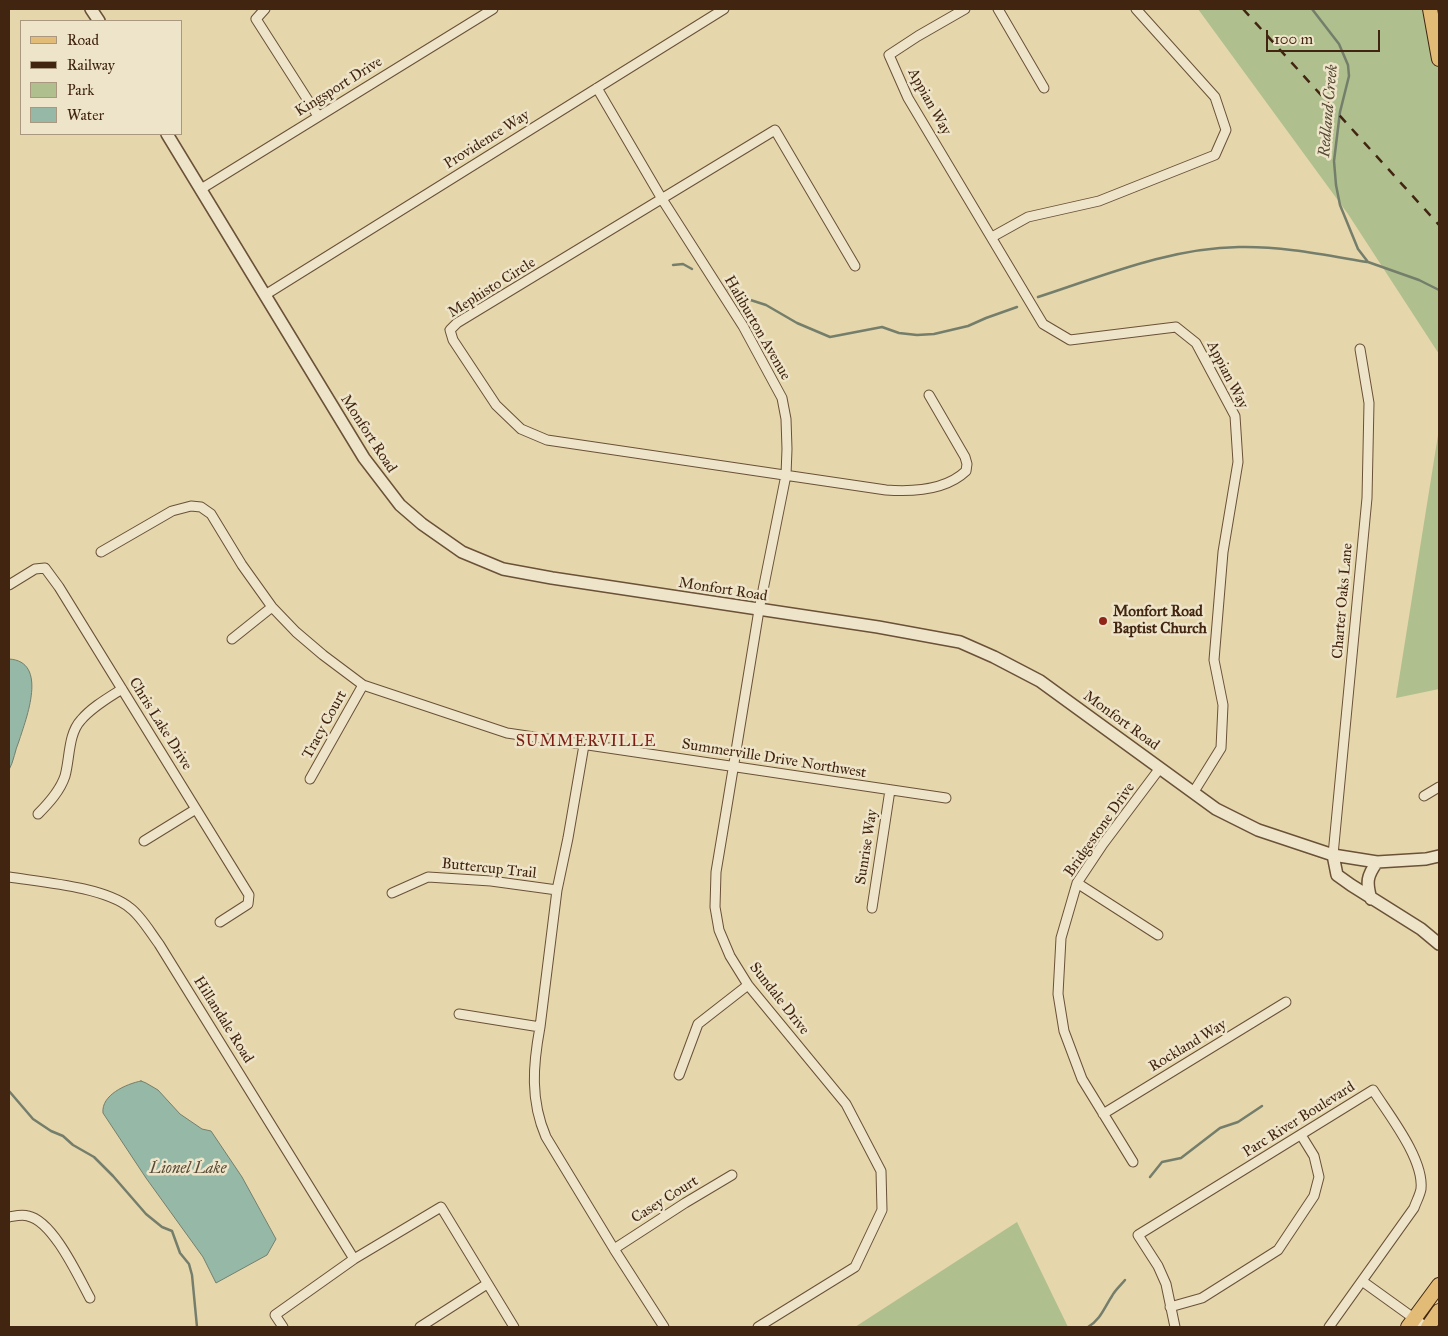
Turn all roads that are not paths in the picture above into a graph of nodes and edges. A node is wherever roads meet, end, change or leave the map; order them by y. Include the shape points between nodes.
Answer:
1 (91, 9) edge
2 (265, 9) edge
3 (493, 9) edge
4 (724, 9) edge
5 (966, 9) edge
6 (998, 9) edge
7 (1136, 9) edge
8 (1430, 9) edge
9 (98, 20) edge
10 (1439, 56) edge
11 (597, 88) junction
12 (1044, 88) dead end
13 (318, 116) junction
14 (168, 135) edge
15 (201, 189) junction
16 (662, 199) junction
17 (992, 237) junction
18 (855, 266) dead end
19 (265, 295) junction
20 (1360, 349) dead end
21 (929, 395) dead end
22 (786, 475) junction
23 (102, 552) dead end
24 (9, 585) edge
25 (272, 607) junction
26 (759, 610) junction
27 (232, 639) dead end
28 (363, 685) junction
29 (122, 689) junction
30 (584, 745) junction
31 (734, 766) junction
32 (1160, 768) junction
33 (310, 779) dead end
34 (1439, 787) edge
35 (890, 790) junction
36 (1193, 793) junction
37 (1424, 796) dead end
38 (946, 798) dead end
39 (196, 809) junction
40 (38, 814) dead end
41 (144, 841) dead end
42 (1333, 855) junction
43 (1439, 856) edge
44 (1378, 862) junction
45 (9, 877) edge
46 (1077, 883) junction
47 (557, 890) junction
48 (392, 893) dead end
49 (1372, 899) junction
50 (872, 908) dead end
51 (220, 922) dead end
52 (1158, 935) dead end
53 (1439, 944) edge
54 (748, 985) junction
55 (1286, 1002) dead end
56 (459, 1014) dead end
57 (540, 1027) junction
58 (679, 1075) dead end
59 (1103, 1114) junction
60 (1301, 1134) junction
61 (1133, 1162) dead end
62 (732, 1175) dead end
63 (9, 1217) edge
64 (614, 1249) junction
65 (354, 1259) junction
66 (1362, 1281) junction
67 (487, 1284) junction
68 (1439, 1285) edge
69 (90, 1298) dead end
70 (1170, 1307) junction
71 (1439, 1311) edge
72 (1411, 1323) edge
73 (282, 1327) edge
74 (420, 1327) edge
75 (514, 1327) edge
76 (664, 1327) edge
77 (758, 1327) edge
78 (1174, 1327) edge
79 (1329, 1327) edge
80 (1427, 1327) edge

1 - 9 street
2 - 13 street via 256,19
3 - 13 street, Kingsport Drive
4 - 11 street, Providence Way
5 - 17 street, Appian Way via 889,55 908,98
6 - 12 street
7 - 17 street via 1215,97 1226,130 1216,155 1099,201 1028,217
8 - 10 main road
11 - 16 street, Haliburton Avenue
11 - 19 street, Providence Way
13 - 15 street, Kingsport Drive
14 - 15 street, Monfort Road
15 - 19 street, Monfort Road
16 - 18 street, Mephisto Circle via 776,130
16 - 22 street, Haliburton Avenue via 743,326 782,398 786,419
16 - 22 street, Mephisto Circle via 457,323 450,330 453,340 496,404 521,429 547,440
17 - 36 street, Appian Way via 1043,324 1070,340 1176,327 1196,343 1235,416 1238,462 1223,552 1214,660 1223,704 1220,748
19 - 26 street, Monfort Road via 354,443 385,486 400,505 422,524 462,552 502,569
20 - 42 street, Charter Oaks Lane via 1369,403 1367,498
21 - 22 street, Mephisto Circle via 965,456 966,471 962,475 940,485 907,491
22 - 26 street, Haliburton Avenue
23 - 25 street, Summerville Drive Northwest via 172,511 201,507 211,514
24 - 29 street, Chris Lake Drive via 35,569 45,568
25 - 27 street
25 - 28 street, Summerville Drive Northwest via 323,656
26 - 31 street, Sundale Drive
26 - 32 street, Monfort Road via 960,642 1040,682
28 - 30 street, Summerville Drive Northwest via 507,733
28 - 33 street, Tracy Court
29 - 39 street, Chris Lake Drive
29 - 40 street via 80,720 60,786
30 - 31 street, Summerville Drive Northwest
30 - 47 street
31 - 35 street, Summerville Drive Northwest
31 - 54 street, Sundale Drive via 716,872 715,907 719,930
32 - 36 street, Monfort Road
32 - 46 street, Bridgestone Drive
34 - 37 street
35 - 38 street, Summerville Drive Northwest
35 - 50 street, Sunrise Way
36 - 42 street, Monfort Road via 1216,809 1258,830
39 - 41 street
39 - 51 street, Chris Lake Drive via 249,895 248,904
42 - 44 street, Monfort Road
42 - 49 street via 1337,874
43 - 44 street, Monfort Road
44 - 49 street via 1370,872 1367,885
45 - 65 street, Hillandale Road via 100,893 132,908 159,944
46 - 52 street
46 - 59 street, Bridgestone Drive via 1061,938 1058,994 1064,1031 1082,1079
47 - 48 street, Buttercup Trail via 491,881 428,878
47 - 57 street
49 - 53 street
54 - 58 street via 698,1024
54 - 77 street, Sundale Drive via 846,1104 881,1171 882,1210 855,1267
55 - 59 street, Rockland Way
56 - 57 street
57 - 64 street via 534,1076 539,1117 546,1137
59 - 61 street, Bridgestone Drive
60 - 66 street, Parc River Boulevard via 1373,1090 1420,1169 1421,1190 1414,1208
60 - 70 street via 1314,1156 1318,1178 1314,1196 1278,1250 1202,1298
60 - 70 street, Parc River Boulevard via 1138,1235 1166,1284
62 - 64 street, Casey Court
63 - 69 street via 27,1215 39,1220 52,1233
64 - 76 street
65 - 67 street via 441,1207
65 - 73 street via 275,1316
66 - 72 street
66 - 79 street, Parc River Boulevard
67 - 74 street
67 - 75 street
68 - 72 main road
70 - 78 street, Parc River Boulevard
71 - 80 main road
72 - 80 street

